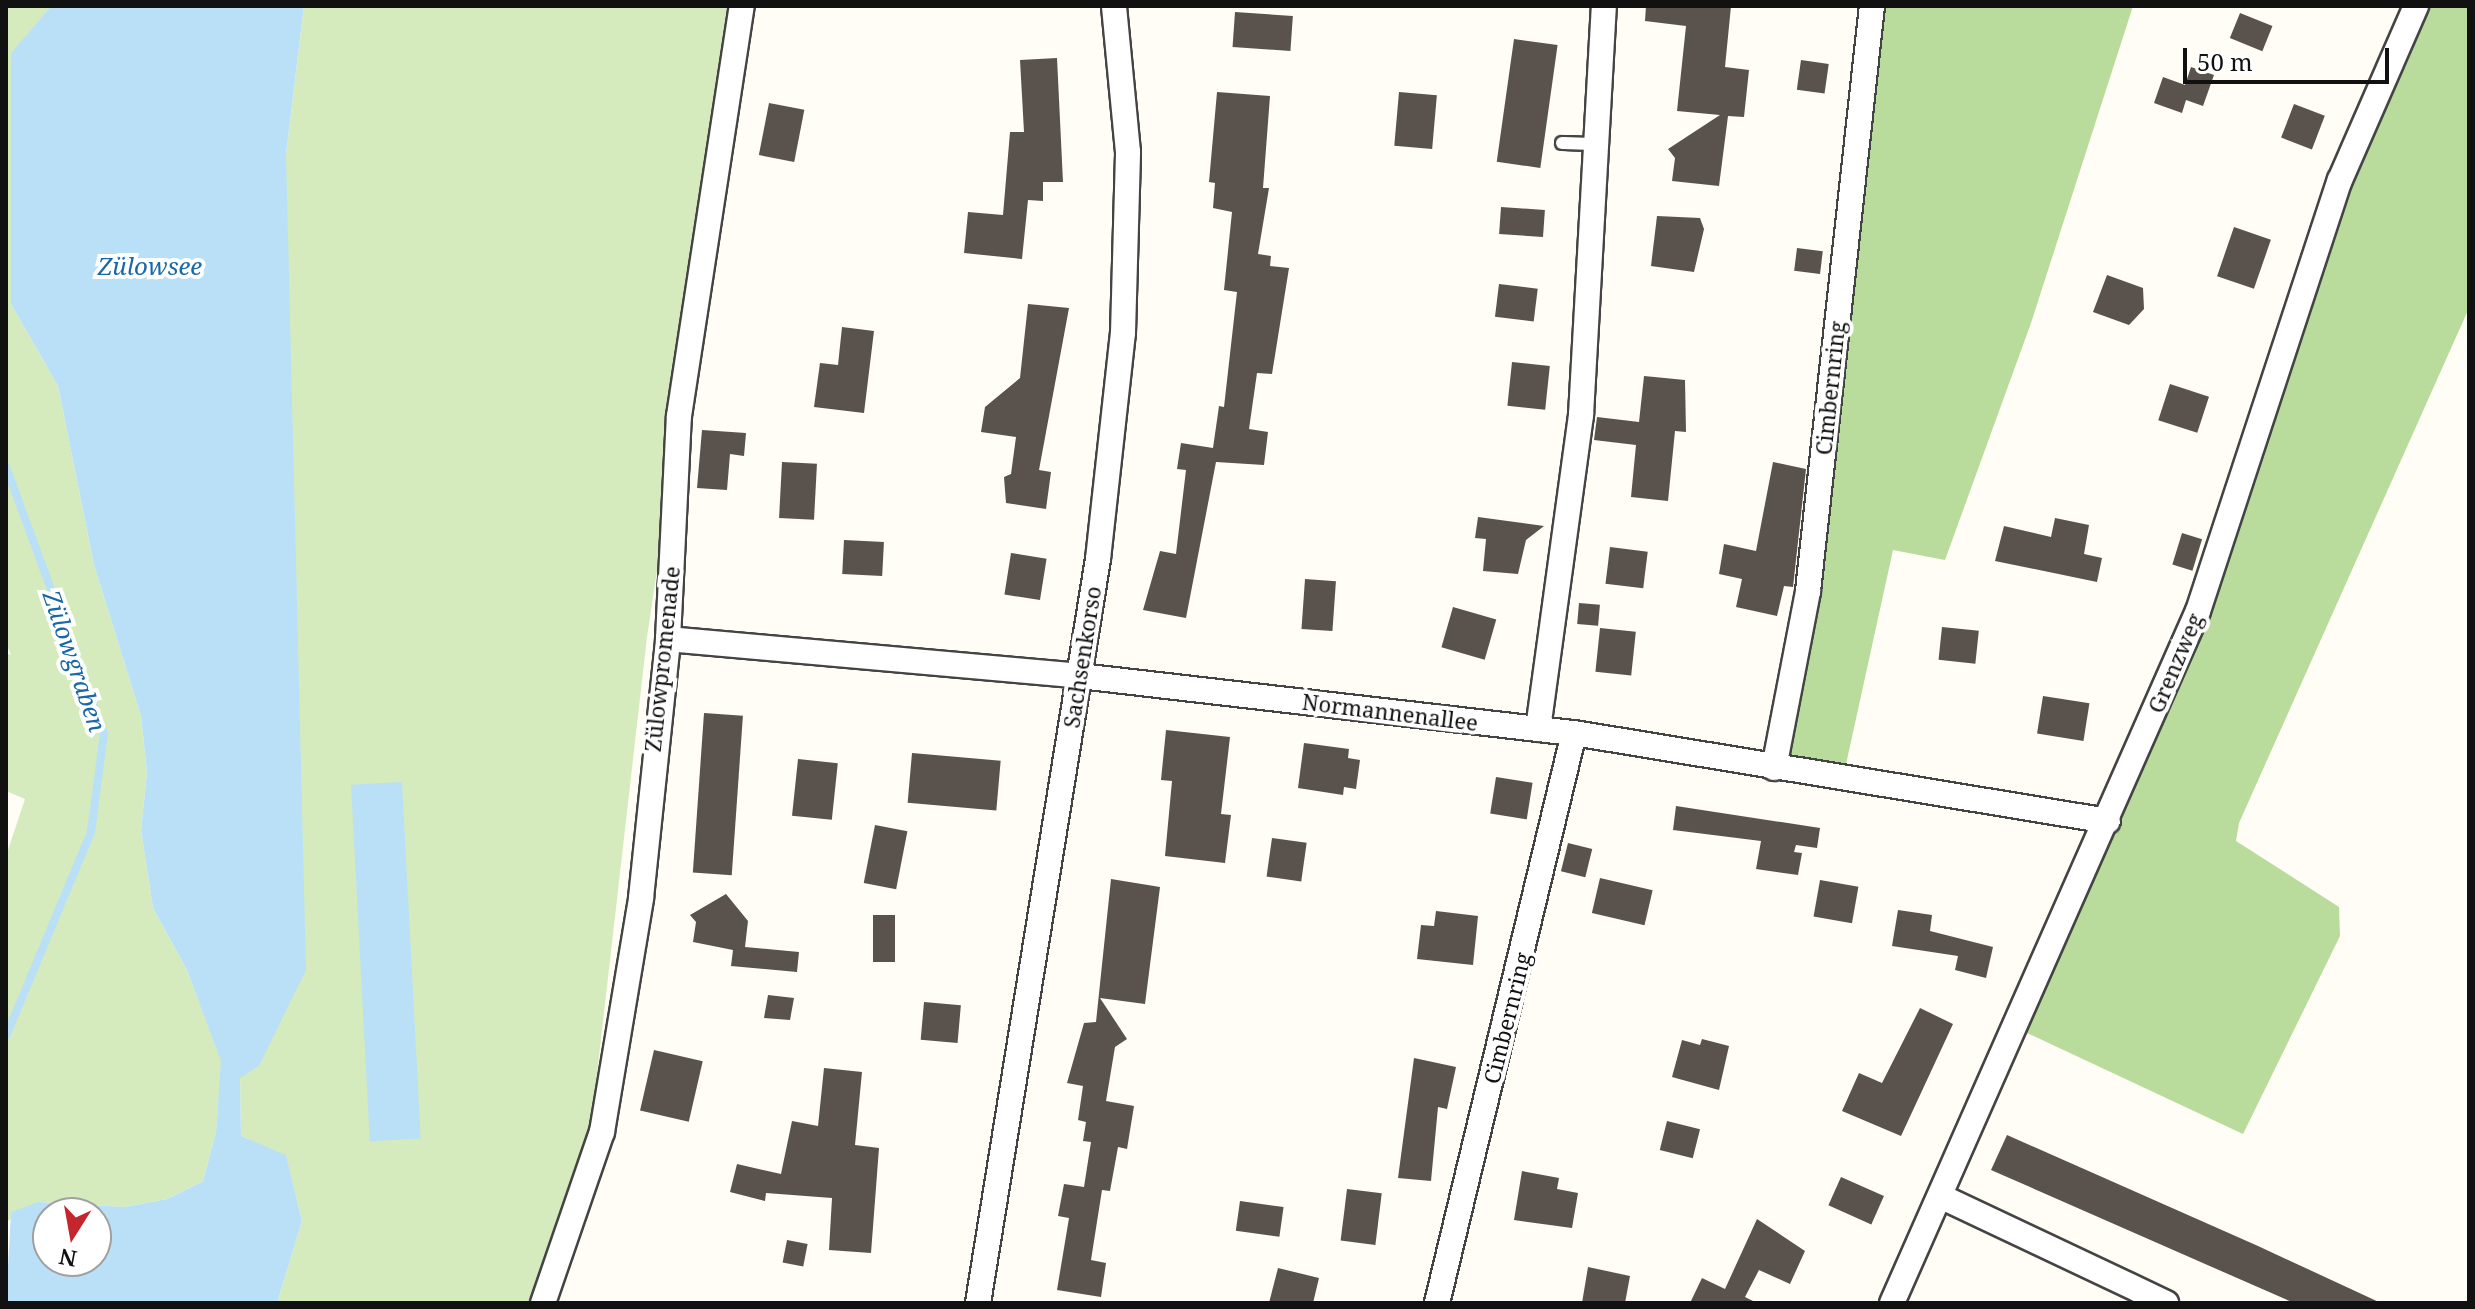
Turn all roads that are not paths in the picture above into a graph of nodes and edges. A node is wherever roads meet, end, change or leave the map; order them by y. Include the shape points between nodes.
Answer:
1 (742, 6) edge
2 (1114, 6) edge
3 (1604, 6) edge
4 (1872, 6) edge
5 (2416, 6) edge
6 (1562, 143) dead end
7 (1600, 144) junction
8 (668, 639) junction
9 (1080, 676) junction
10 (1538, 729) junction
11 (1574, 733) junction
12 (1774, 768) junction
13 (2108, 821) junction
14 (1942, 1197) junction
15 (543, 1303) edge
16 (978, 1303) edge
17 (1437, 1303) edge
18 (1892, 1303) edge
19 (2166, 1303) edge

1 - 8 street, Zülowpromenade via 679,416
2 - 9 street, Sachsenkorso via 1128,152 1123,333
3 - 7 street
4 - 12 street, Cimbernring via 1808,591
5 - 13 street, Grenzweg via 2340,180 2198,611
6 - 7 lane
7 - 10 street via 1581,415
8 - 9 street, Normannenallee
8 - 15 street, Zülowpromenade via 641,898 602,1132
9 - 10 street, Normannenallee
9 - 16 street, Sachsenkorso
10 - 11 street, Normannenallee
11 - 12 street, Normannenallee
11 - 17 street, Cimbernring
12 - 13 street, Normannenallee
13 - 14 street, Grenzweg via 2012,1026
14 - 18 street, Grenzweg
14 - 19 street

